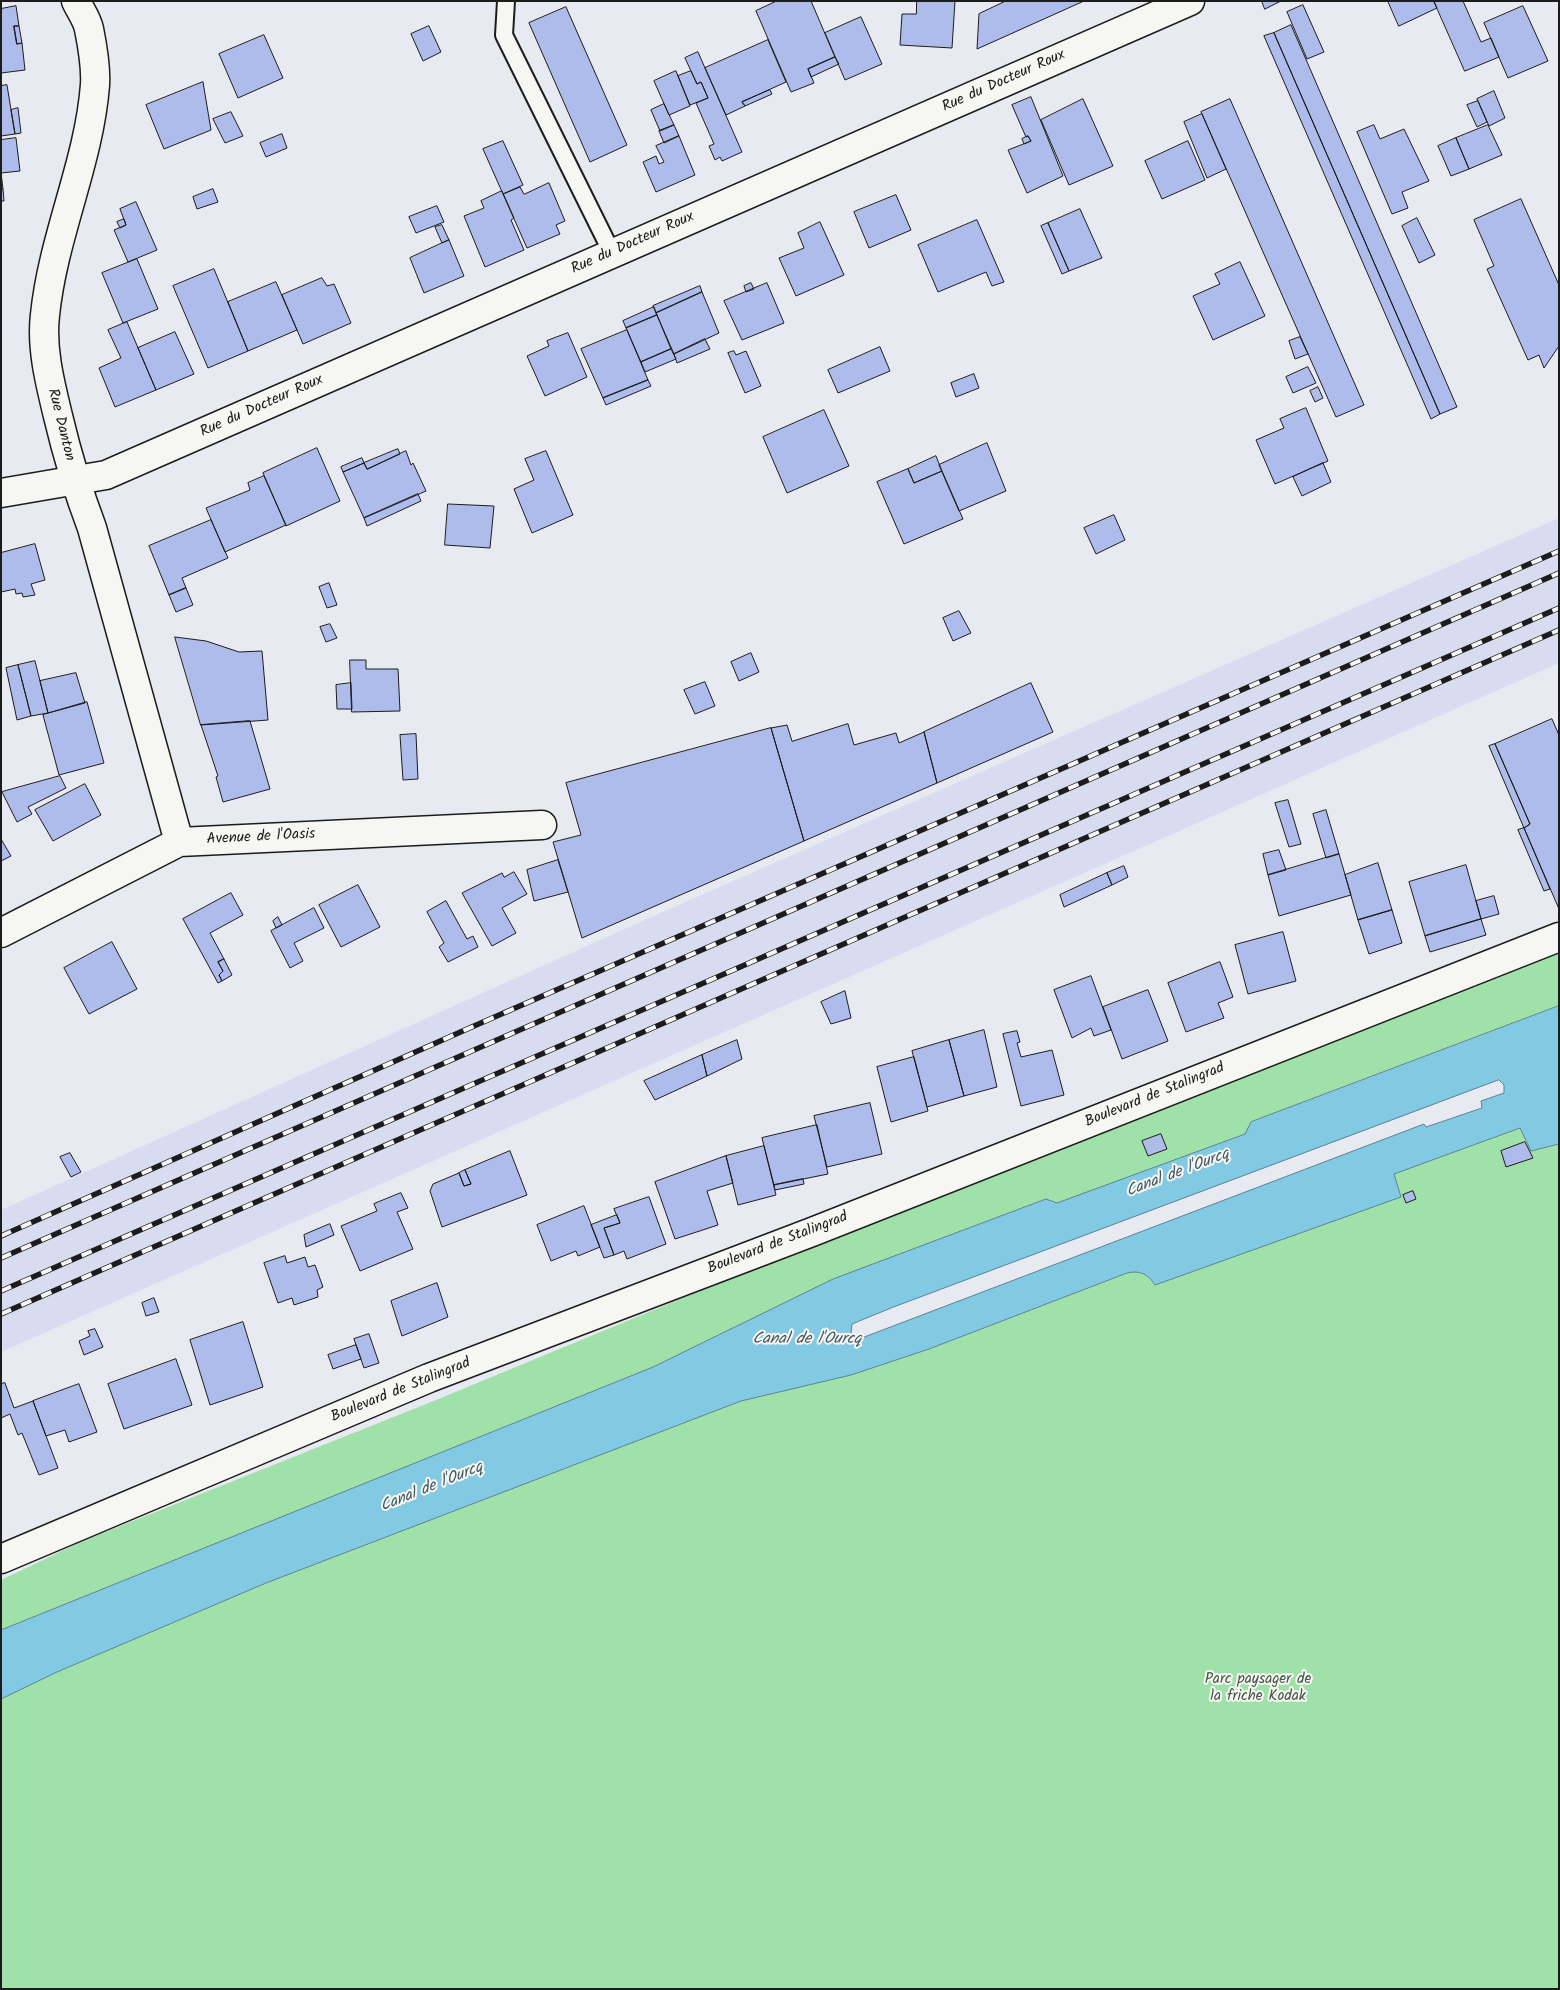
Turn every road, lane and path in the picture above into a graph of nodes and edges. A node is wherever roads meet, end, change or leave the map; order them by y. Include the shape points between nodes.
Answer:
1 (76, 1) edge
2 (506, 1) edge
3 (1190, 1) edge
4 (612, 253) junction
5 (75, 481) junction
6 (1, 493) edge
7 (542, 825) dead end
8 (179, 842) junction
9 (1, 933) edge
10 (1559, 937) edge
11 (1, 1558) edge

1 - 5 street, Rue Danton via 89,27 95,83 89,130 68,202 44,316 49,381
2 - 4 lane via 504,35
3 - 4 street, Rue du Docteur Roux
4 - 5 street, Rue du Docteur Roux via 106,475
5 - 6 street, Rue du Docteur Roux
5 - 8 street, Rue Danton
7 - 8 street, Avenue de l'Oasis
8 - 9 street, Avenue de l'Oasis
10 - 11 street, Boulevard de Stalingrad via 812,1232 429,1378

